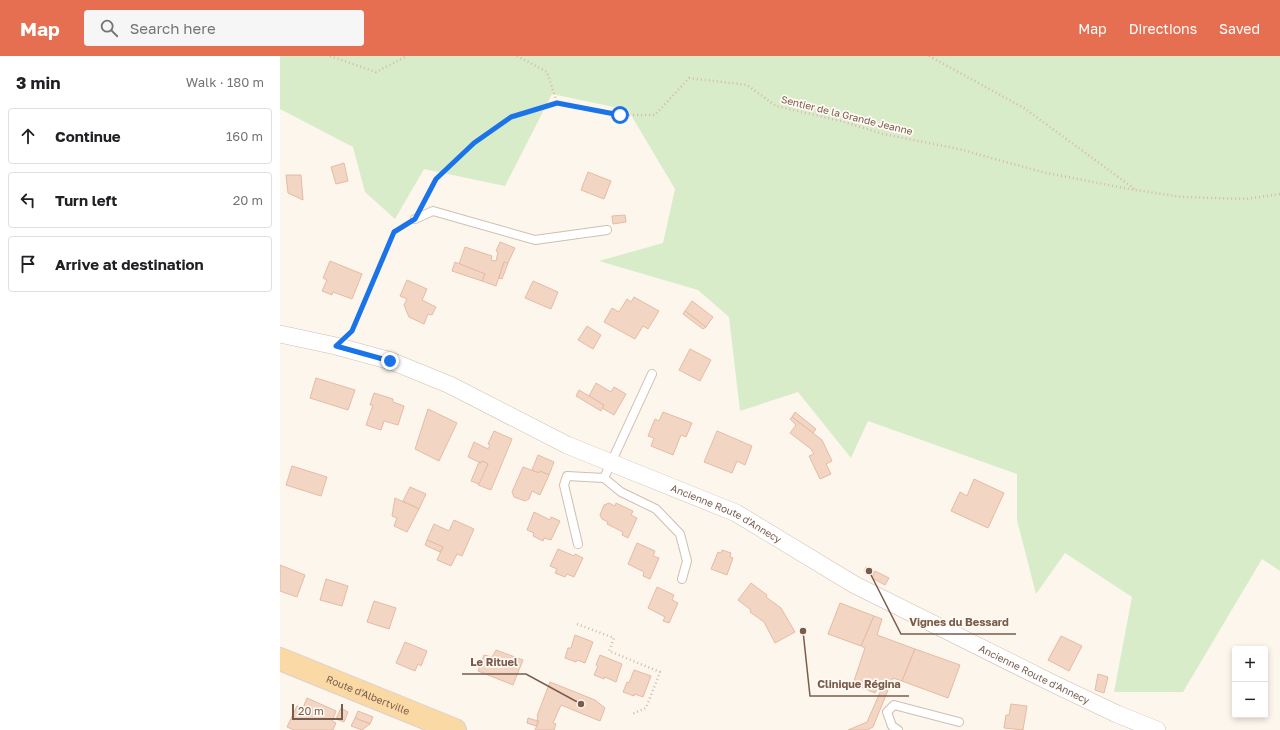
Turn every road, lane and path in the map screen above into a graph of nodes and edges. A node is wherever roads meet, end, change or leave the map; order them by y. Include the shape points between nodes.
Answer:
1 (330, 56) edge
2 (407, 56) edge
3 (517, 56) edge
4 (929, 56) edge
5 (557, 103) junction
6 (1137, 190) junction
7 (1280, 194) edge
8 (415, 219) junction
9 (606, 230) dead end
10 (280, 334) edge
11 (336, 346) junction
12 (652, 374) dead end
13 (608, 471) junction
14 (578, 544) dead end
15 (682, 579) dead end
16 (577, 624) dead end
17 (280, 659) edge
18 (632, 714) dead end
19 (959, 722) dead end
20 (455, 730) edge
21 (898, 730) edge
22 (1157, 730) edge

1 - 2 path via 376,72
3 - 5 path via 548,72
4 - 6 path via 1024,108
5 - 6 path, Sentier de la Grande Jeanne via 620,115 655,115 689,78 747,85 776,106 883,134 959,149 1042,172
5 - 8 path, Sentier de la Grande Jeanne via 511,117 474,143 436,179
6 - 7 path, Sentier de la Grande Jeanne via 1182,197 1246,199
8 - 9 lane via 432,211 535,240
8 - 11 path via 394,232 352,331
10 - 11 street, Ancienne Route d'Annecy
11 - 13 street, Ancienne Route d'Annecy via 390,361 450,385 567,445
12 - 13 lane
13 - 14 lane via 568,476 564,485
13 - 15 lane via 621,492 656,509 680,534 687,561
13 - 22 street, Ancienne Route d'Annecy via 736,513 855,585 1054,684
16 - 18 path via 614,638 609,651 660,672 646,708
17 - 20 main road, Route d'Albertville
19 - 21 lane via 894,705 887,712 892,726

